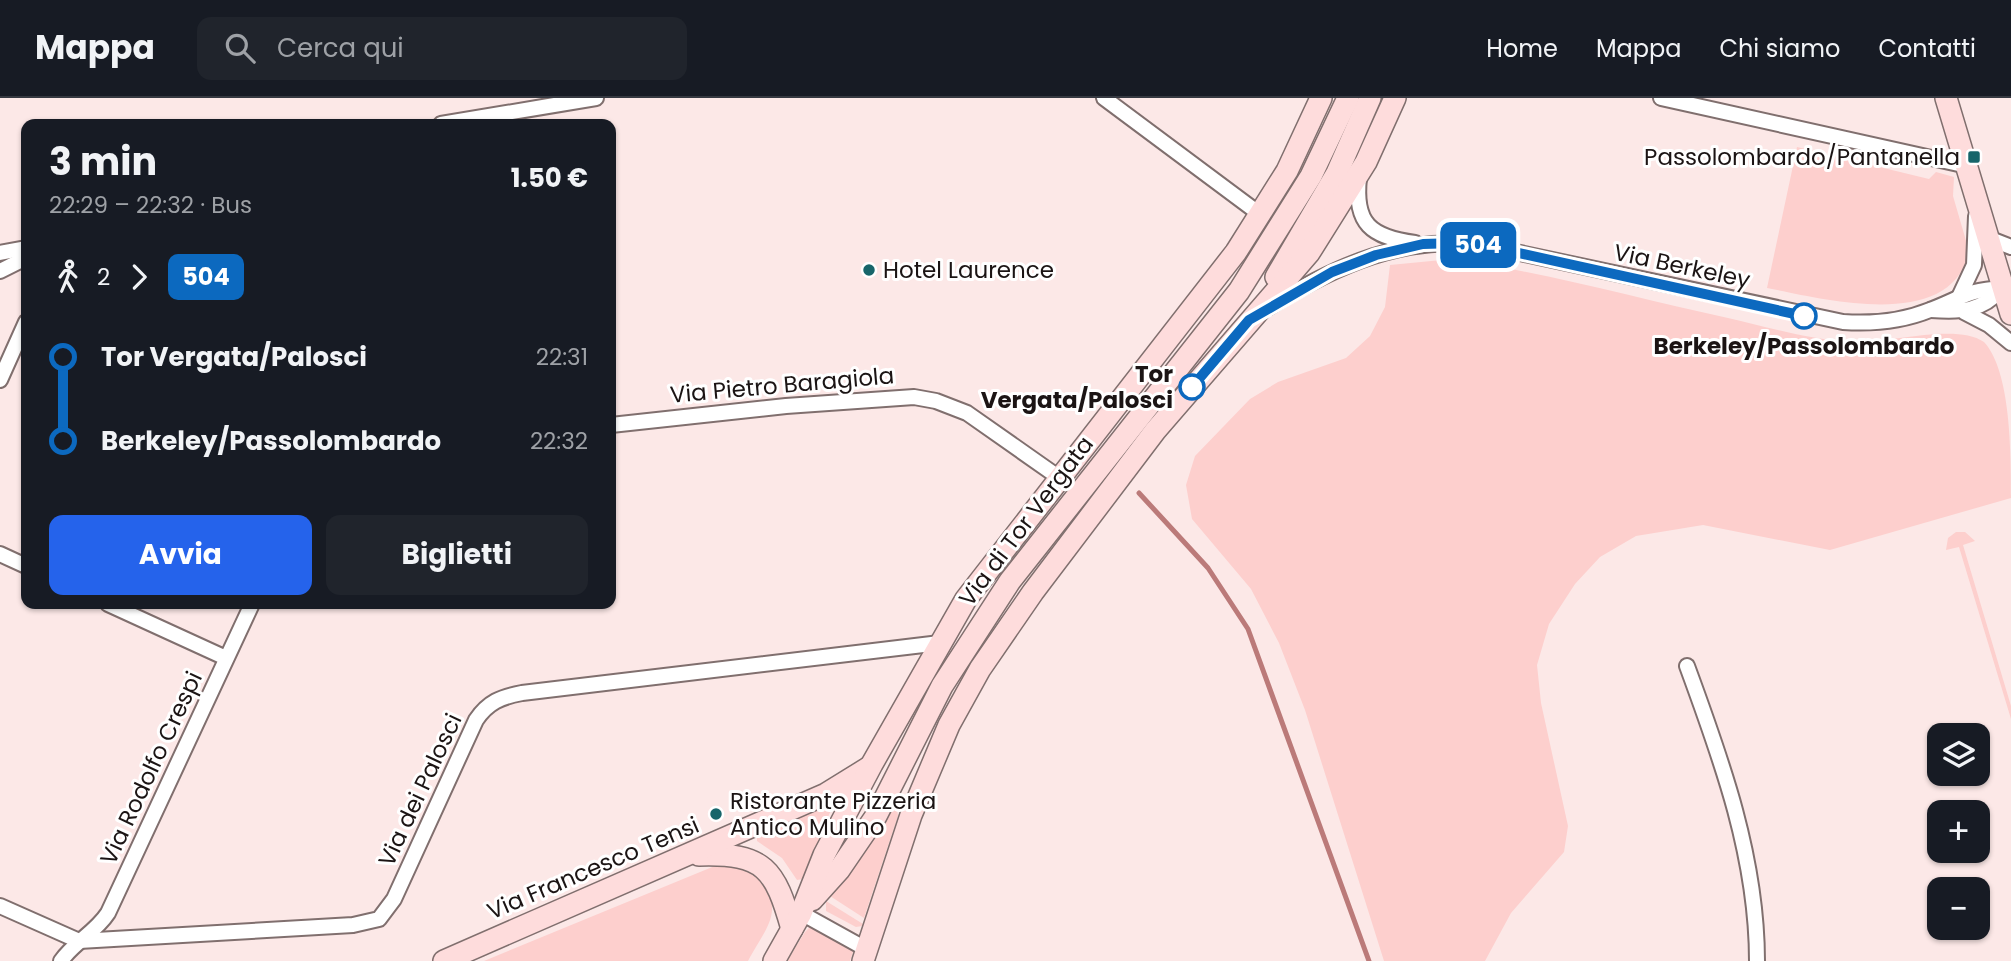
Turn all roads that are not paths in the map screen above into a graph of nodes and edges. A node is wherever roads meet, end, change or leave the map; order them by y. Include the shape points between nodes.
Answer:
1 (596, 98) edge
2 (1104, 98) edge
3 (1321, 98) edge
4 (1348, 98) edge
5 (1370, 98) edge
6 (1395, 98) edge
7 (1661, 98) edge
8 (1945, 98) edge
9 (470, 119) edge
10 (1963, 164) junction
11 (1359, 174) junction
12 (1976, 204) junction
13 (1261, 215) junction
14 (1988, 239) junction
15 (1423, 244) junction
16 (2011, 247) edge
17 (21, 249) edge
18 (0, 253) edge
19 (21, 260) edge
20 (0, 271) edge
21 (2003, 288) junction
22 (1960, 295) junction
23 (1931, 310) junction
24 (1964, 312) junction
25 (2011, 314) edge
26 (1249, 320) junction
27 (21, 334) edge
28 (2011, 343) edge
29 (12, 356) junction
30 (21, 360) edge
31 (0, 380) edge
32 (616, 424) edge
33 (1060, 479) junction
34 (0, 554) edge
35 (21, 564) edge
36 (119, 609) edge
37 (250, 609) edge
38 (940, 643) junction
39 (226, 658) junction
40 (1687, 666) dead end
41 (872, 764) junction
42 (690, 855) junction
43 (0, 906) edge
44 (797, 921) junction
45 (79, 942) junction
46 (864, 955) edge
47 (61, 961) edge
48 (444, 961) edge
49 (774, 961) edge
50 (1756, 961) edge

1 - 9 street
2 - 13 street
3 - 13 main road, Via di Tor Vergata
4 - 44 main road, Via di Tor Vergata via 1311,176 1239,291 1010,581 942,686 876,816
5 - 26 main road, Via di Tor Vergata via 1338,173
6 - 11 main road, Via di Tor Vergata
7 - 10 street
8 - 10 main road
10 - 12 main road
11 - 15 street, Via Berkeley via 1357,205 1365,224 1383,235
11 - 26 main road, Via di Tor Vergata via 1309,254
12 - 14 main road
12 - 22 street via 1976,254
13 - 33 main road, Via di Tor Vergata
14 - 16 street
14 - 21 main road
15 - 23 street, Via Berkeley via 1487,246 1833,321 1886,321
15 - 26 street, Via Berkeley via 1332,272
17 - 18 street
19 - 20 street
21 - 22 street, Via Berkeley
21 - 24 street via 1980,307
21 - 25 main road
22 - 23 street, Via Berkeley
23 - 24 street, Via Berkeley
24 - 28 street
26 - 46 main road, Via di Tor Vergata via 1117,481 980,669 949,726 911,815
27 - 29 street
29 - 30 street
29 - 31 street
32 - 33 street, Via Pietro Baragiola via 904,397 946,404 967,413
33 - 38 main road, Via di Tor Vergata via 989,567
34 - 35 street
36 - 39 street
37 - 39 street, Via Rodolfo Crespi
38 - 41 main road, Via di Tor Vergata
38 - 45 street, Via dei Palosci via 497,699 476,720 394,899 379,919 353,925
39 - 45 street, Via Rodolfo Crespi via 108,914
40 - 50 street via 1722,763 1744,845 1754,904
41 - 42 main road, Via Francesco Tensi via 836,789
41 - 44 main road, Via di Tor Vergata via 824,855
42 - 44 main road via 733,855 762,864
42 - 48 main road, Via Francesco Tensi
43 - 45 street
44 - 46 street
44 - 49 main road, Via di Tor Vergata
45 - 47 street, Via Rodolfo Crespi

